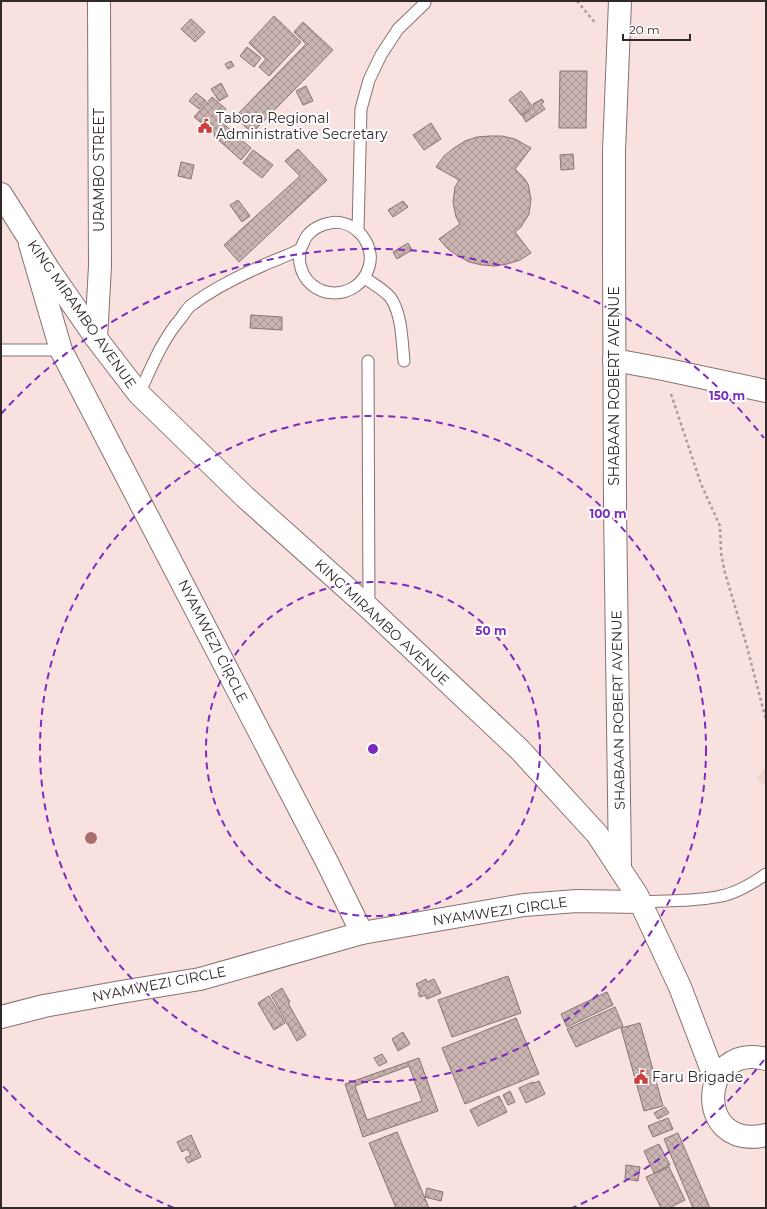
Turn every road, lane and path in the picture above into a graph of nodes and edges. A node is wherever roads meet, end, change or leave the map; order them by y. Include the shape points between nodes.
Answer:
1 (99, 1) edge
2 (620, 1) edge
3 (425, 4) dead end
4 (1, 194) edge
5 (358, 231) junction
6 (27, 235) junction
7 (300, 249) junction
8 (365, 278) junction
9 (96, 338) junction
10 (1, 350) edge
11 (61, 350) junction
12 (614, 360) junction
13 (368, 361) dead end
14 (404, 361) dead end
15 (662, 369) junction
16 (766, 391) edge
17 (138, 394) junction
18 (369, 608) junction
19 (766, 720) edge
20 (620, 867) junction
21 (766, 874) edge
22 (640, 902) junction
23 (362, 933) junction
24 (1, 1017) edge
25 (766, 1059) edge
26 (716, 1080) junction
27 (766, 1135) edge

1 - 9 street, URAMBO STREET via 100,266
2 - 12 street, SHABAAN ROBERT AVENUE via 614,151
3 - 5 lane via 398,30 381,55 369,80 361,109
4 - 6 street, KING MIRAMBO AVENUE
5 - 7 lane via 346,224 332,222 318,227 307,236
5 - 8 lane via 366,241 370,253 370,266
6 - 9 street, KING MIRAMBO AVENUE
6 - 11 street, NYAMWEZI CIRCLE
7 - 8 lane via 299,263 304,276 320,290 341,293 354,288
7 - 17 lane via 258,267 190,307 172,328
8 - 14 lane via 390,297 395,307
9 - 17 street, KING MIRAMBO AVENUE
10 - 11 lane
11 - 23 street, NYAMWEZI CIRCLE
12 - 15 street
12 - 20 street, SHABAAN ROBERT AVENUE
13 - 18 lane
15 - 16 street
15 - 19 path via 701,484 720,526 725,573
17 - 18 street, KING MIRAMBO AVENUE via 245,497
18 - 20 street, KING MIRAMBO AVENUE via 520,750 597,834
20 - 22 street, KING MIRAMBO AVENUE
21 - 22 lane via 723,896
22 - 23 street, NYAMWEZI CIRCLE via 577,901 524,905
22 - 26 street, KING MIRAMBO AVENUE via 680,987
23 - 24 street, NYAMWEZI CIRCLE via 200,979 44,1006
25 - 26 street via 756,1056 739,1058 725,1067
26 - 27 street via 712,1094 713,1107 718,1119 727,1129 739,1136 753,1138

